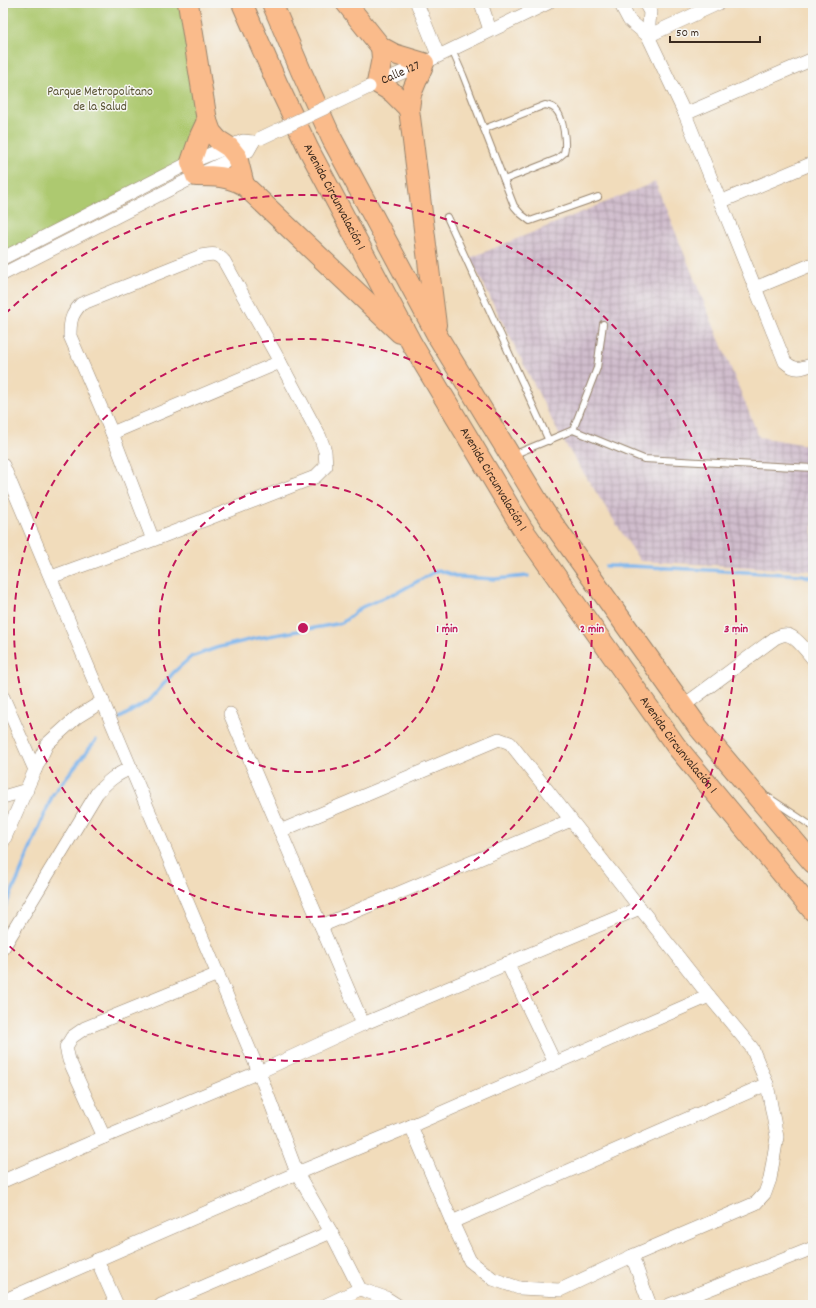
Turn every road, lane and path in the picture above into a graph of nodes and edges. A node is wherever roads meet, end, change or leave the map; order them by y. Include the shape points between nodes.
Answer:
1 (188, 3) edge
2 (242, 3) edge
3 (272, 3) edge
4 (346, 3) edge
5 (416, 3) edge
6 (481, 3) edge
7 (548, 3) edge
8 (620, 3) edge
9 (645, 3) edge
10 (719, 3) edge
11 (531, 7) edge
12 (490, 30) junction
13 (648, 36) junction
14 (382, 47) junction
15 (452, 50) junction
16 (431, 59) junction
17 (813, 59) edge
18 (373, 85) junction
19 (409, 109) junction
20 (685, 114) junction
21 (207, 121) junction
22 (484, 129) junction
23 (233, 152) junction
24 (813, 162) edge
25 (193, 169) junction
26 (504, 180) junction
27 (244, 185) junction
28 (598, 196) dead end
29 (720, 202) junction
30 (447, 217) dead end
31 (3, 258) edge
32 (813, 264) edge
33 (3, 274) edge
34 (755, 288) junction
35 (603, 324) dead end
36 (438, 337) junction
37 (412, 344) junction
38 (280, 362) junction
39 (813, 364) edge
40 (573, 430) junction
41 (112, 433) junction
42 (549, 441) junction
43 (511, 456) junction
44 (3, 465) edge
45 (813, 468) edge
46 (153, 540) junction
47 (51, 577) junction
48 (813, 659) edge
49 (3, 697) edge
50 (103, 701) junction
51 (683, 706) junction
52 (230, 714) dead end
53 (131, 768) junction
54 (35, 770) junction
55 (744, 781) junction
56 (27, 790) junction
57 (3, 797) edge
58 (571, 820) junction
59 (813, 827) edge
60 (280, 830) junction
61 (3, 842) edge
62 (813, 863) edge
63 (640, 908) junction
64 (813, 911) edge
65 (321, 926) junction
66 (3, 948) edge
67 (507, 963) junction
68 (218, 974) junction
69 (708, 996) junction
70 (363, 1024) junction
71 (555, 1063) junction
72 (259, 1072) junction
73 (768, 1084) junction
74 (411, 1126) junction
75 (104, 1137) junction
76 (298, 1172) junction
77 (3, 1181) edge
78 (452, 1222) junction
79 (331, 1232) junction
80 (813, 1248) edge
81 (632, 1256) junction
82 (97, 1260) junction
83 (360, 1289) junction
84 (3, 1301) edge
85 (117, 1305) edge
86 (161, 1305) edge
87 (326, 1305) edge
88 (397, 1305) edge
89 (650, 1305) edge
90 (668, 1305) edge

1 - 21 main road
2 - 37 main road, Avenida Circunvalación 1 via 309,150
3 - 36 main road, Avenida Circunvalación 1 via 332,139
4 - 14 main road
5 - 16 street
6 - 12 street
7 - 11 street, Calle 127
8 - 13 street via 629,20
9 - 13 street via 650,12
10 - 13 street
11 - 12 street, Calle 127
12 - 15 street, Calle 127
13 - 20 street
14 - 16 main road via 394,54
14 - 18 main road via 382,58
15 - 16 street, Calle 127
15 - 22 lane
16 - 18 street, Calle 127
16 - 19 main road via 411,94
17 - 20 street
18 - 19 main road via 392,92
18 - 23 street, Calle 127, bridge via 257,140 248,151
19 - 36 main road
20 - 29 street
21 - 23 main road via 211,132
21 - 25 main road via 200,136
22 - 26 lane
22 - 26 lane via 545,106 558,111 566,138 564,153 556,159
23 - 25 street, Calle 127
23 - 27 main road
24 - 29 street
25 - 27 main road via 233,179
25 - 31 street
25 - 33 street
26 - 28 lane via 514,206 530,221
27 - 37 main road
29 - 34 street
30 - 42 lane
32 - 34 street
34 - 39 street via 785,362 799,369
35 - 40 lane via 597,368
36 - 43 main road, Avenida Circunvalación 1
37 - 64 main road, Avenida Circunvalación 1 via 522,528 676,746
38 - 41 street
38 - 41 street via 219,256 201,256 81,304 70,321 70,336
38 - 46 street via 320,437 325,451 326,466 315,477
40 - 42 lane
40 - 45 lane via 644,459
41 - 46 street
42 - 43 lane
43 - 51 main road, Avenida Circunvalación 1 via 544,511
44 - 47 street
46 - 47 street
47 - 50 street
48 - 51 street via 794,638 782,635
49 - 54 street
50 - 53 street
50 - 54 street via 77,717 47,744
51 - 55 main road, Avenida Circunvalación 1
52 - 60 street
53 - 66 street via 108,780 97,793
53 - 68 street
54 - 56 street
55 - 59 lane
55 - 62 main road, Avenida Circunvalación 1
56 - 57 street
56 - 61 street
58 - 60 street via 510,743 499,739
58 - 63 street
58 - 65 street
60 - 65 street
63 - 67 street
63 - 69 street
65 - 70 street
67 - 70 street
67 - 71 street
68 - 72 street
68 - 75 street via 85,1028 72,1037 66,1046 69,1060
69 - 71 street
69 - 73 street via 752,1048
70 - 72 street
71 - 74 street
72 - 75 street
72 - 76 street
73 - 78 street
73 - 81 street via 777,1137 770,1180 765,1193 756,1203
74 - 76 street
74 - 78 street
75 - 77 street
76 - 79 street
76 - 82 street
78 - 81 street via 470,1261 493,1279 519,1288 560,1290
79 - 83 street
79 - 86 street
80 - 90 street
81 - 89 street
82 - 84 street
82 - 85 street
83 - 87 street
83 - 88 street via 386,1298

